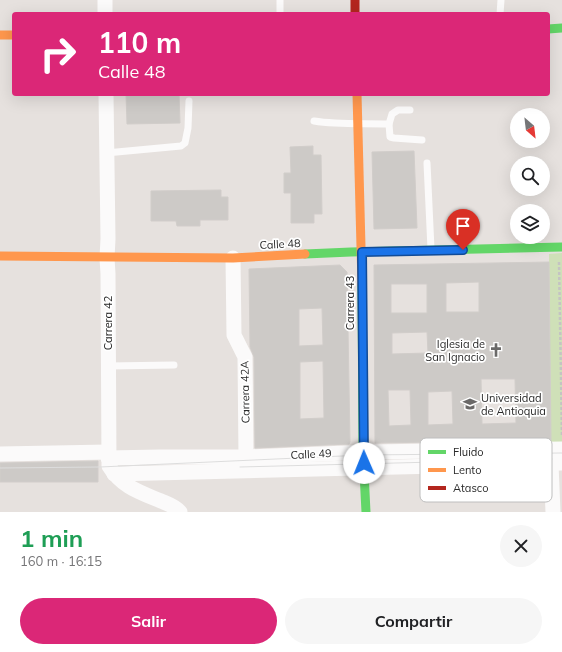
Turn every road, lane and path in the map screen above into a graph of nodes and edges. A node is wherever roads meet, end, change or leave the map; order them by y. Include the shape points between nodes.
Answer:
1 (105, 0) edge
2 (280, 0) edge
3 (355, 0) edge
4 (501, 0) edge
5 (105, 12) edge
6 (280, 12) edge
7 (355, 12) edge
8 (500, 12) edge
9 (550, 28) edge
10 (562, 28) edge
11 (0, 35) edge
12 (12, 35) edge
13 (106, 96) edge
14 (357, 96) edge
15 (190, 101) dead end
16 (410, 110) dead end
17 (314, 121) dead end
18 (358, 124) junction
19 (389, 124) junction
20 (422, 140) dead end
21 (106, 153) junction
22 (427, 163) dead end
23 (560, 248) edge
24 (431, 251) junction
25 (362, 252) junction
26 (0, 256) edge
27 (107, 258) junction
28 (233, 258) junction
29 (174, 365) dead end
30 (108, 366) junction
31 (552, 449) edge
32 (562, 449) edge
33 (420, 451) edge
34 (363, 452) junction
35 (0, 454) edge
36 (108, 455) junction
37 (246, 457) junction
38 (557, 464) edge
39 (420, 467) edge
40 (364, 468) junction
41 (114, 474) junction
42 (180, 512) edge
43 (366, 512) edge
44 (553, 512) edge

1 - 5 street
2 - 6 lane
3 - 7 street
4 - 8 lane
9 - 10 street
11 - 12 street
13 - 21 street, Carrera 42
14 - 18 street, Carrera 43
15 - 21 lane via 185,143 181,146
16 - 19 lane via 398,110 392,114
17 - 18 lane
18 - 19 lane
18 - 25 street, Carrera 43
19 - 20 lane via 390,137
21 - 27 street, Carrera 42
22 - 24 lane
23 - 24 street, Calle 48
23 - 32 path
24 - 25 street, Calle 48
25 - 28 street, Calle 48
25 - 34 street, Carrera 43
26 - 27 street, Calle 48
27 - 28 street, Calle 48
27 - 30 street, Carrera 42
28 - 37 street, Carrera 42A via 234,335 245,357
29 - 30 lane
30 - 36 street, Carrera 42
31 - 32 street, Calle 49
33 - 34 street, Calle 49
34 - 37 street, Calle 49
34 - 40 street, Carrera 43
35 - 36 street, Calle 49
36 - 37 street, Calle 49
36 - 41 street, Carrera 42 via 108,466
38 - 44 street
39 - 40 street, Calle 49
40 - 41 street, Calle 49
40 - 43 street, Carrera 43
41 - 42 street, Carrera 42 via 130,488 171,505

